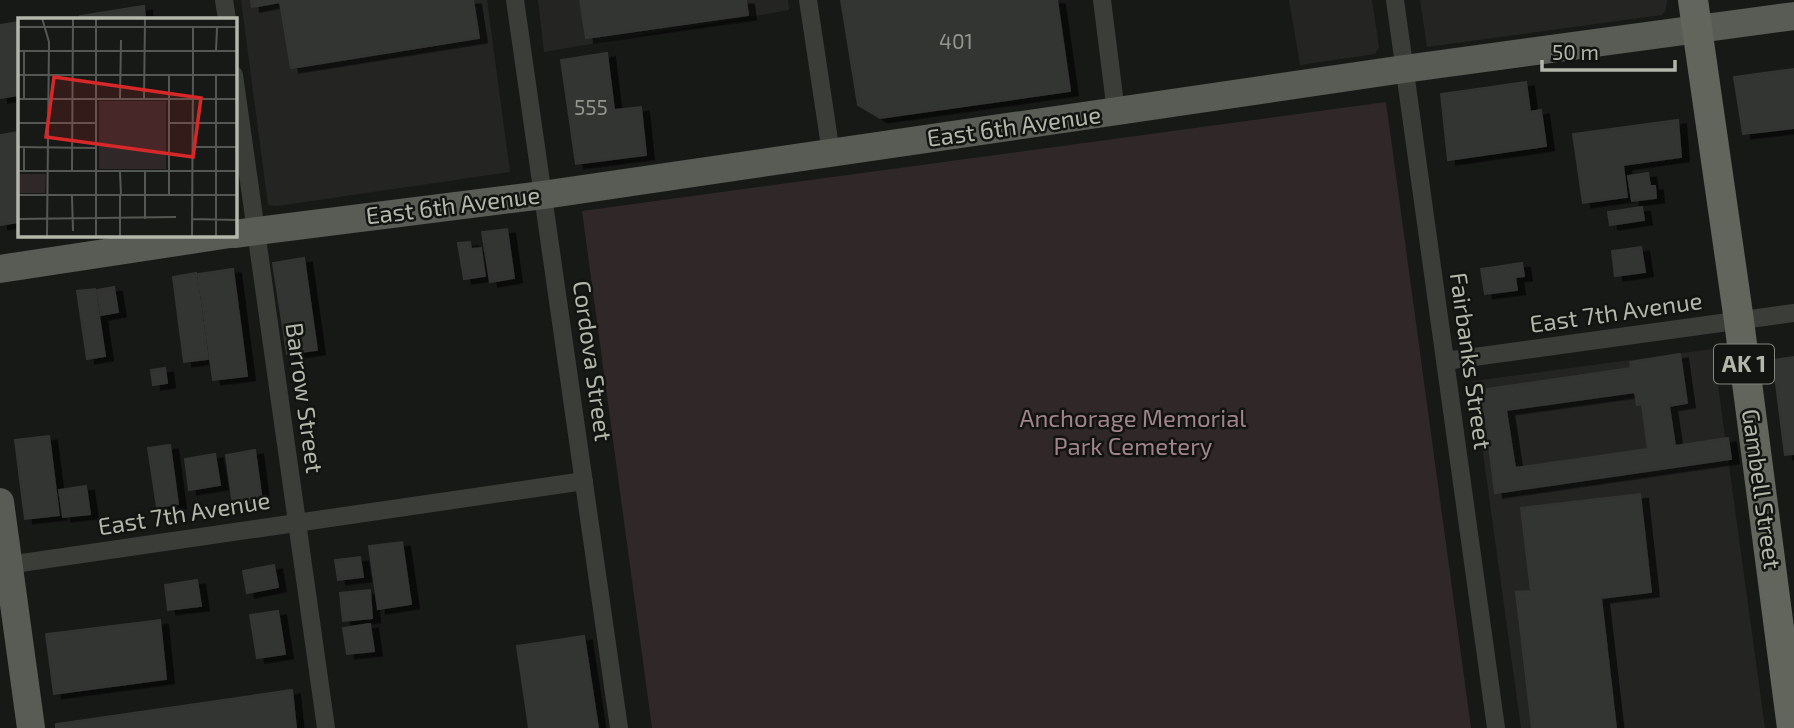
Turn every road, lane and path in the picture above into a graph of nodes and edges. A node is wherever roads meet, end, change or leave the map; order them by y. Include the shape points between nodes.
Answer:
1 (224, 0) edge
2 (515, 0) edge
3 (808, 0) edge
4 (1102, 0) edge
5 (1395, 0) edge
6 (1695, 14) edge
7 (1794, 16) edge
8 (227, 18) edge
9 (1404, 69) junction
10 (1116, 112) junction
11 (236, 128) edge
12 (831, 153) junction
13 (544, 195) junction
14 (240, 233) edge
15 (220, 236) edge
16 (0, 269) edge
17 (1794, 313) edge
18 (1739, 321) junction
19 (1445, 361) junction
20 (584, 481) junction
21 (0, 502) edge
22 (297, 522) junction
23 (4, 566) edge
24 (1785, 605) edge
25 (31, 728) edge
26 (326, 728) edge
27 (619, 728) edge
28 (1496, 728) edge
29 (1792, 728) edge

1 - 8 street
2 - 13 street, Cordova Street
3 - 12 street
4 - 10 street
5 - 9 street, Fairbanks Street
6 - 7 main road, East 6th Avenue
6 - 9 main road, East 6th Avenue
6 - 18 highway, Gambell Street / AK 1
9 - 10 main road, East 6th Avenue
9 - 19 street, Fairbanks Street
10 - 12 main road, East 6th Avenue
11 - 14 street, Barrow Street
12 - 13 main road, East 6th Avenue
13 - 14 main road, East 6th Avenue
13 - 20 street, Cordova Street
14 - 22 street, Barrow Street
15 - 16 main road, East 6th Avenue
17 - 18 street, East 7th Avenue
18 - 19 street, East 7th Avenue
18 - 24 highway, Gambell Street / AK 1
19 - 28 street, Fairbanks Street
20 - 22 street, East 7th Avenue
20 - 27 street, Cordova Street
21 - 23 main road
22 - 23 street, East 7th Avenue
22 - 26 street, Barrow Street
23 - 25 main road
24 - 29 highway, Gambell Street / AK 1

